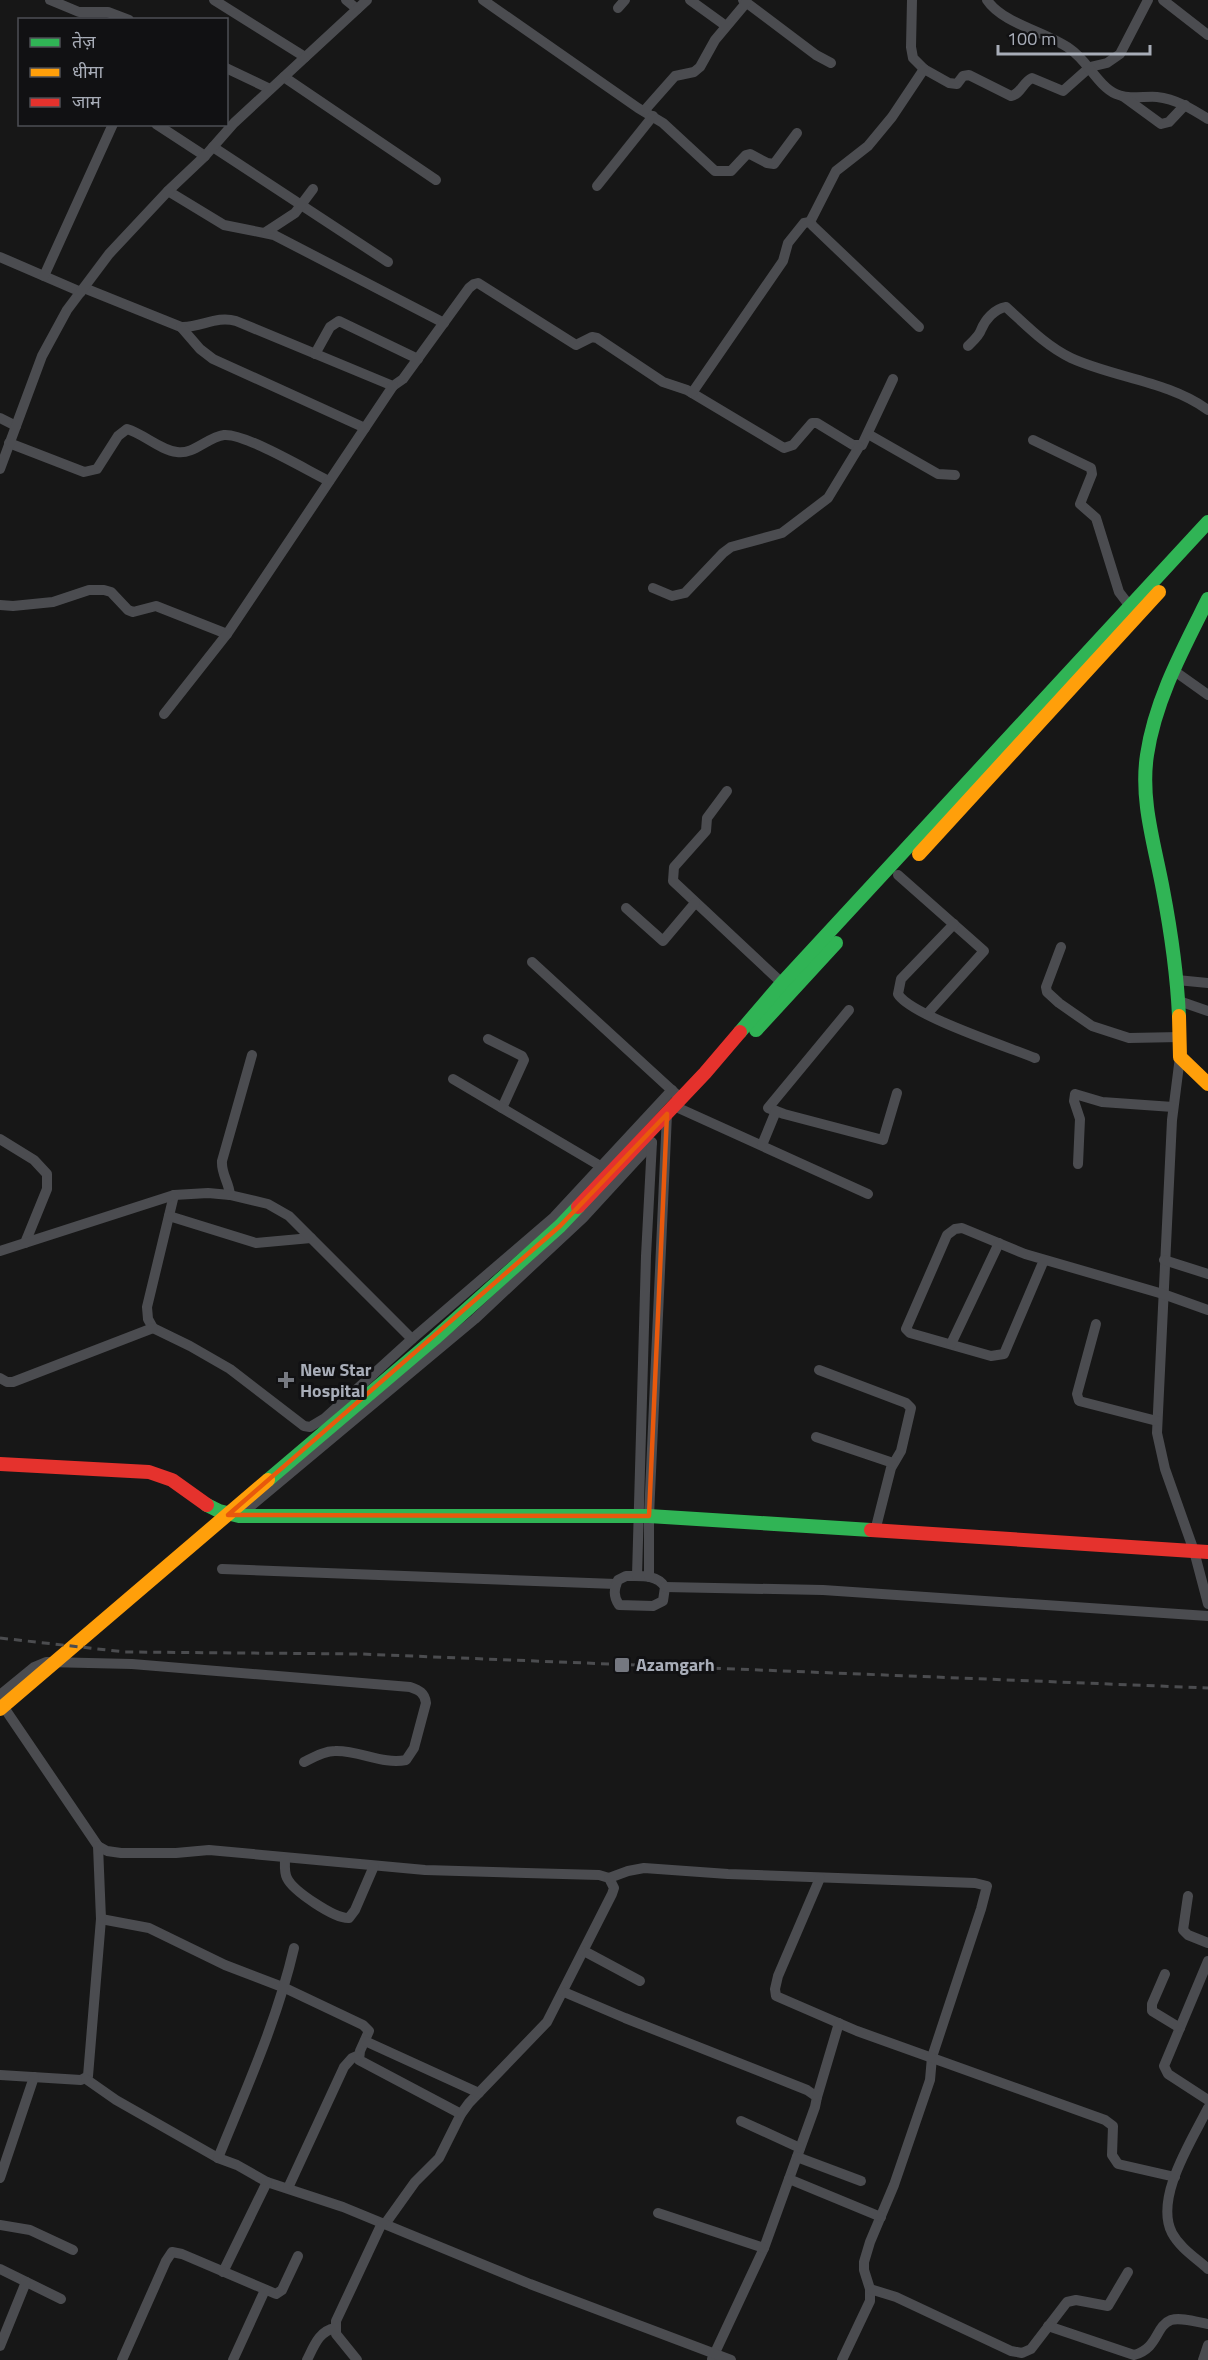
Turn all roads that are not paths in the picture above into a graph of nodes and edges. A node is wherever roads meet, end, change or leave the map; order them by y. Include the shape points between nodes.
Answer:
1 (50, 0) edge
2 (214, 0) edge
3 (346, 0) edge
4 (367, 0) edge
5 (483, 0) edge
6 (690, 0) edge
7 (912, 0) edge
8 (987, 0) edge
9 (1148, 0) edge
10 (1163, 0) edge
11 (745, 1) edge
12 (357, 9) junction
13 (124, 18) edge
14 (726, 26) junction
15 (1208, 35) edge
16 (305, 57) junction
17 (831, 63) dead end
18 (1090, 67) junction
19 (228, 69) edge
20 (924, 69) junction
21 (284, 77) junction
22 (270, 89) junction
23 (1124, 97) junction
24 (1185, 105) junction
25 (648, 114) junction
26 (1208, 119) edge
27 (112, 126) edge
28 (159, 126) edge
29 (796, 133) dead end
30 (213, 147) junction
31 (205, 156) junction
32 (436, 180) dead end
33 (597, 186) dead end
34 (313, 189) dead end
35 (168, 191) junction
36 (301, 206) junction
37 (810, 222) junction
38 (266, 232) junction
39 (1, 259) edge
40 (388, 262) dead end
41 (44, 276) junction
42 (82, 290) junction
43 (444, 323) junction
44 (181, 327) junction
45 (919, 327) dead end
46 (968, 346) dead end
47 (315, 354) junction
48 (418, 359) junction
49 (893, 379) dead end
50 (393, 386) junction
51 (692, 393) junction
52 (1208, 410) edge
53 (0, 418) edge
54 (16, 426) junction
55 (365, 428) junction
56 (868, 434) junction
57 (1033, 440) dead end
58 (9, 443) junction
59 (858, 447) junction
60 (0, 469) edge
61 (955, 475) dead end
62 (329, 481) junction
63 (1208, 522) edge
64 (1208, 537) edge
65 (653, 588) dead end
66 (1208, 599) edge
67 (0, 605) edge
68 (1134, 611) junction
69 (227, 634) junction
70 (1173, 670) junction
71 (1208, 695) edge
72 (164, 714) dead end
73 (727, 791) dead end
74 (898, 875) junction
75 (695, 903) junction
76 (626, 908) dead end
77 (954, 924) junction
78 (1061, 947) dead end
79 (532, 962) dead end
80 (1177, 980) junction
81 (1208, 982) edge
82 (782, 983) junction
83 (1179, 1001) junction
84 (849, 1010) dead end
85 (1208, 1011) edge
86 (927, 1014) junction
87 (1180, 1037) junction
88 (488, 1039) dead end
89 (252, 1055) dead end
90 (1180, 1057) junction
91 (1035, 1058) dead end
92 (705, 1073) junction
93 (453, 1079) dead end
94 (1208, 1084) edge
95 (897, 1093) dead end
96 (673, 1102) junction
97 (1173, 1107) junction
98 (502, 1108) junction
99 (776, 1111) junction
100 (652, 1136) junction
101 (0, 1139) edge
102 (762, 1145) junction
103 (1078, 1164) dead end
104 (602, 1167) junction
105 (868, 1194) dead end
106 (230, 1195) junction
107 (174, 1196) junction
108 (169, 1215) junction
109 (311, 1238) junction
110 (25, 1243) junction
111 (999, 1243) junction
112 (0, 1251) edge
113 (1044, 1260) junction
114 (1164, 1260) junction
115 (1208, 1274) edge
116 (1163, 1294) junction
117 (1208, 1310) edge
118 (1096, 1324) dead end
119 (153, 1328) junction
120 (412, 1340) junction
121 (951, 1344) junction
122 (819, 1370) dead end
123 (0, 1378) edge
124 (1157, 1421) junction
125 (816, 1437) dead end
126 (893, 1463) junction
127 (0, 1464) edge
128 (240, 1516) junction
129 (644, 1517) junction
130 (875, 1531) junction
131 (1201, 1552) edge
132 (222, 1569) dead end
133 (637, 1576) junction
134 (649, 1577) junction
135 (616, 1584) junction
136 (665, 1587) junction
137 (1208, 1604) edge
138 (1208, 1616) edge
139 (0, 1695) edge
140 (0, 1700) edge
141 (0, 1708) edge
142 (304, 1762) dead end
143 (98, 1846) junction
144 (285, 1859) junction
145 (374, 1866) junction
146 (609, 1878) junction
147 (820, 1878) junction
148 (1188, 1896) dead end
149 (101, 1919) junction
150 (1208, 1942) edge
151 (294, 1948) dead end
152 (584, 1951) junction
153 (1208, 1961) edge
154 (1165, 1974) dead end
155 (640, 1981) dead end
156 (285, 1988) junction
157 (564, 1992) junction
158 (839, 2023) junction
159 (1180, 2028) junction
160 (365, 2041) junction
161 (359, 2055) junction
162 (932, 2057) junction
163 (0, 2075) edge
164 (34, 2077) junction
165 (86, 2079) junction
166 (479, 2093) junction
167 (816, 2097) junction
168 (1208, 2100) edge
169 (1208, 2108) edge
170 (461, 2114) junction
171 (741, 2121) dead end
172 (799, 2152) junction
173 (218, 2158) junction
174 (1175, 2177) junction
175 (0, 2178) edge
176 (789, 2179) junction
177 (861, 2181) dead end
178 (267, 2182) junction
179 (288, 2188) junction
180 (658, 2213) dead end
181 (881, 2217) junction
182 (383, 2224) junction
183 (0, 2225) edge
184 (764, 2248) junction
185 (72, 2250) dead end
186 (298, 2256) dead end
187 (0, 2269) edge
188 (1208, 2269) edge
189 (224, 2272) junction
190 (1128, 2272) dead end
191 (26, 2282) junction
192 (870, 2289) junction
193 (265, 2290) junction
194 (61, 2299) dead end
195 (1208, 2316) edge
196 (1208, 2324) edge
197 (1048, 2326) junction
198 (335, 2328) junction
199 (1208, 2345) edge
200 (0, 2346) edge
201 (713, 2357) edge
202 (122, 2360) edge
203 (233, 2360) edge
204 (307, 2360) edge
205 (357, 2360) edge
206 (731, 2360) edge
207 (842, 2360) edge
208 (1203, 2360) edge

1 - 13 street via 79,12 108,12
2 - 16 street
3 - 12 street
4 - 12 street
5 - 25 street
6 - 14 street
7 - 20 street via 911,53
8 - 18 street via 1004,15 1070,48
9 - 18 street via 1120,54 1107,63
10 - 15 street
11 - 14 street
11 - 17 street
12 - 16 street
14 - 25 street via 700,67 675,76
16 - 21 street
18 - 20 street via 1063,90 1032,78 1011,96 969,75 953,84
18 - 23 street via 1112,92
19 - 22 street
20 - 37 street via 868,146 836,171
21 - 22 street
21 - 32 street
22 - 30 street
23 - 24 street via 1156,97
23 - 24 street via 1161,124 1169,122
24 - 26 street
25 - 29 street via 720,172 731,171 750,154 774,164
25 - 33 street
27 - 41 street
28 - 31 street
30 - 31 street
30 - 36 street
31 - 35 street
34 - 36 street
35 - 38 street via 224,225
35 - 42 street via 109,254
36 - 38 street
36 - 40 street
37 - 45 street
37 - 51 street via 804,223 788,243 783,261
38 - 43 street
39 - 41 street
41 - 42 street
42 - 44 street
42 - 54 street via 42,356
43 - 48 street
43 - 51 street via 469,288 478,283 576,345 597,338 663,382
44 - 47 street via 227,318
44 - 55 street via 213,359
46 - 52 street via 983,322 1006,308 1046,343 1072,358 1176,392
47 - 48 street via 330,327 339,321
47 - 50 street
48 - 50 street
49 - 56 street
50 - 55 street
51 - 59 street via 784,448 793,445 812,423
53 - 54 street
54 - 58 street
55 - 62 street
56 - 59 street
56 - 61 street via 938,474
57 - 68 street via 1091,468 1080,504 1096,518 1116,585
58 - 60 street
58 - 62 street via 84,472 97,469 127,429 175,452 228,435
59 - 65 street via 828,498 782,533 731,547 691,589 679,596
62 - 69 street
63 - 68 main road
64 - 68 main road
66 - 70 main road
67 - 69 street via 53,602 89,590 104,590 133,612 156,606
68 - 74 main road
68 - 82 main road
69 - 72 street
70 - 71 street
70 - 80 main road via 1151,732 1145,773 1148,814
73 - 75 street via 707,818 706,831 672,872 673,881
74 - 77 street
74 - 92 main road via 734,1054
75 - 76 street via 663,941
75 - 82 street
77 - 86 street via 984,951
77 - 86 street via 899,983 902,1000
78 - 87 street via 1046,987 1065,1008 1088,1024 1129,1038
79 - 96 street
80 - 81 street
80 - 83 main road
82 - 92 main road
83 - 85 street
83 - 87 main road
84 - 99 street via 768,1108
86 - 91 street
87 - 90 main road
88 - 98 street via 524,1060
89 - 106 street via 222,1161
90 - 94 main road
90 - 97 street
92 - 96 main road
93 - 98 street
95 - 99 street via 883,1140
96 - 100 main road
96 - 102 street
96 - 104 street
96 - 129 street
97 - 103 street via 1102,1102 1075,1094 1080,1119
97 - 114 street
98 - 104 street
99 - 102 street
100 - 128 street via 583,1218 475,1319
100 - 129 street
100 - 141 main road via 434,1340
101 - 110 street via 47,1174 47,1189
102 - 105 street
104 - 120 street via 554,1217
106 - 107 street
106 - 109 street via 279,1209
107 - 108 street
107 - 110 street
108 - 109 street via 256,1243
108 - 119 street via 147,1306
109 - 120 street
110 - 112 street
111 - 113 street
111 - 121 street
111 - 121 street via 962,1228 947,1235 906,1329
113 - 116 street
113 - 121 street via 1004,1354 995,1356
114 - 115 street
114 - 116 street
116 - 117 street
116 - 124 street
118 - 124 street via 1077,1394 1079,1401
119 - 120 street via 230,1369 310,1427
119 - 123 street via 13,1382
122 - 126 street via 910,1406 903,1443
124 - 131 street via 1165,1469
125 - 126 street
126 - 130 street
127 - 128 main road via 160,1474 209,1508
128 - 129 main road
129 - 130 main road
129 - 133 street
129 - 134 street
130 - 131 main road
131 - 137 street
132 - 135 street
133 - 134 street
133 - 135 street via 626,1576
134 - 136 street
135 - 136 street via 615,1599 620,1605 629,1606 654,1606 663,1601
136 - 138 street via 823,1590
139 - 142 street via 46,1662 132,1664 399,1686 417,1689 425,1697 414,1748 406,1760 337,1751
140 - 143 street
143 - 144 street via 121,1853 208,1850
143 - 149 street
144 - 145 street
144 - 145 street via 286,1875 293,1886 345,1919 355,1910
145 - 146 street
146 - 147 street via 644,1868
146 - 152 street via 614,1888 612,1894
147 - 158 street via 774,1989 776,1996
147 - 162 street via 987,1886
148 - 150 street via 1183,1930
149 - 156 street via 149,1928 225,1965
149 - 165 street
151 - 156 street
152 - 155 street
152 - 157 street
153 - 159 street
154 - 159 street via 1152,2011
156 - 160 street via 367,2027
156 - 173 street
157 - 166 street via 547,2022
157 - 167 street via 807,2090
158 - 162 street
158 - 167 street
159 - 168 street via 1164,2070
160 - 161 street
160 - 166 street
161 - 170 street via 362,2062
161 - 179 street via 345,2067
162 - 174 street via 1110,2122 1112,2155 1118,2164
162 - 181 street via 930,2080
163 - 164 street
164 - 165 street
164 - 175 street
165 - 173 street
166 - 170 street
167 - 172 street
169 - 174 street
170 - 182 street via 439,2158
171 - 172 street
172 - 176 street
172 - 177 street
173 - 178 street
174 - 188 street via 1170,2190 1170,2226 1182,2245
176 - 181 street
176 - 184 street
178 - 179 street
178 - 189 street
179 - 182 street
180 - 184 street
181 - 192 street via 864,2262
182 - 198 street via 339,2312
182 - 201 street
183 - 185 street via 30,2230
184 - 201 street
186 - 193 street via 282,2290 276,2294
187 - 191 street
189 - 193 street
189 - 202 street via 182,2254 168,2255
190 - 197 street via 1108,2306 1071,2300
191 - 194 street
191 - 200 street
192 - 197 street via 1017,2352 1031,2349
192 - 207 street via 868,2308
193 - 203 street
195 - 196 street
196 - 197 street via 1170,2320 1150,2348 1134,2355
198 - 204 street via 321,2334
198 - 205 street
199 - 208 street
201 - 206 street

